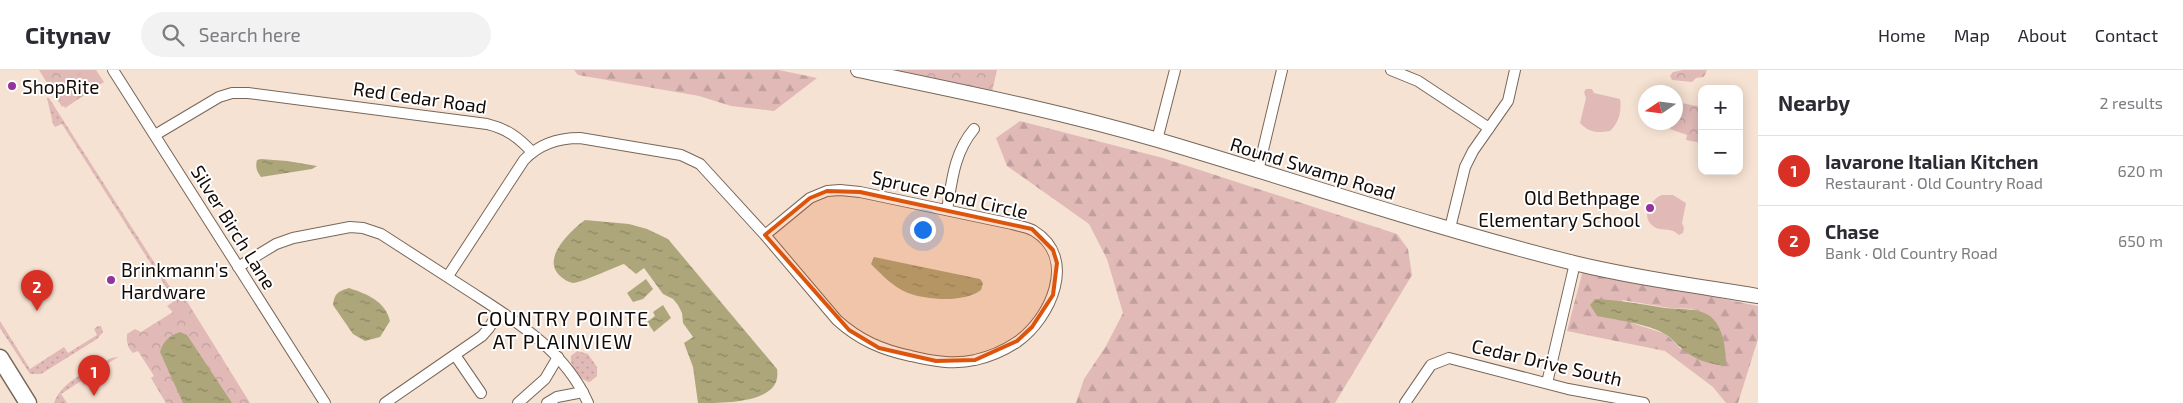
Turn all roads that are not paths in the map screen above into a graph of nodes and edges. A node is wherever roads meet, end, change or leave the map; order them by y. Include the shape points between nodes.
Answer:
1 (113, 70) edge
2 (858, 70) edge
3 (1175, 70) edge
4 (1282, 70) edge
5 (1391, 70) edge
6 (1515, 70) edge
7 (1489, 128) junction
8 (974, 129) dead end
9 (154, 135) junction
10 (1158, 140) junction
11 (532, 152) junction
12 (1258, 171) junction
13 (947, 210) junction
14 (1450, 228) junction
15 (765, 235) junction
16 (1576, 263) junction
17 (238, 267) junction
18 (448, 276) junction
19 (1758, 296) edge
20 (499, 310) junction
21 (455, 355) junction
22 (0, 358) edge
23 (558, 358) junction
24 (1547, 383) junction
25 (583, 392) junction
26 (481, 393) dead end
27 (23, 401) edge
28 (325, 403) edge
29 (384, 403) edge
30 (518, 403) edge
31 (547, 403) edge
32 (588, 403) edge
33 (1405, 403) edge
34 (1644, 403) edge

1 - 9 street, Silver Birch Lane
2 - 10 main road, Round Swamp Road via 1022,105
3 - 10 street
4 - 12 street
5 - 7 street via 1418,81
6 - 7 street via 1508,100
7 - 14 street via 1465,167
8 - 13 street via 963,141 955,161
9 - 11 street, Red Cedar Road via 219,97 248,93 487,124 505,129
9 - 17 street, Silver Birch Lane
10 - 12 main road, Round Swamp Road
11 - 15 street, Spruce Pond Circle via 565,138 580,138 682,156 700,164
11 - 18 street
12 - 14 main road, Round Swamp Road
13 - 15 street, Spruce Pond Circle via 860,192 827,191 810,198
13 - 15 street, Spruce Pond Circle via 1032,230 1044,238 1057,263 1058,278 1053,294 1032,327 1017,341 975,360 936,361 879,348 863,340 837,320
14 - 16 main road, Round Swamp Road
16 - 19 main road, Round Swamp Road
16 - 24 street
17 - 18 street via 276,244 350,227 381,234
17 - 28 street, Silver Birch Lane
18 - 20 street
20 - 21 street via 482,336
20 - 23 street
21 - 26 street
21 - 29 street
22 - 27 main road
23 - 25 street
23 - 30 street via 546,379
24 - 33 street, Cedar Drive South via 1459,360 1443,359 1424,372
24 - 34 street, Cedar Drive South
25 - 31 street via 557,397
25 - 32 street

